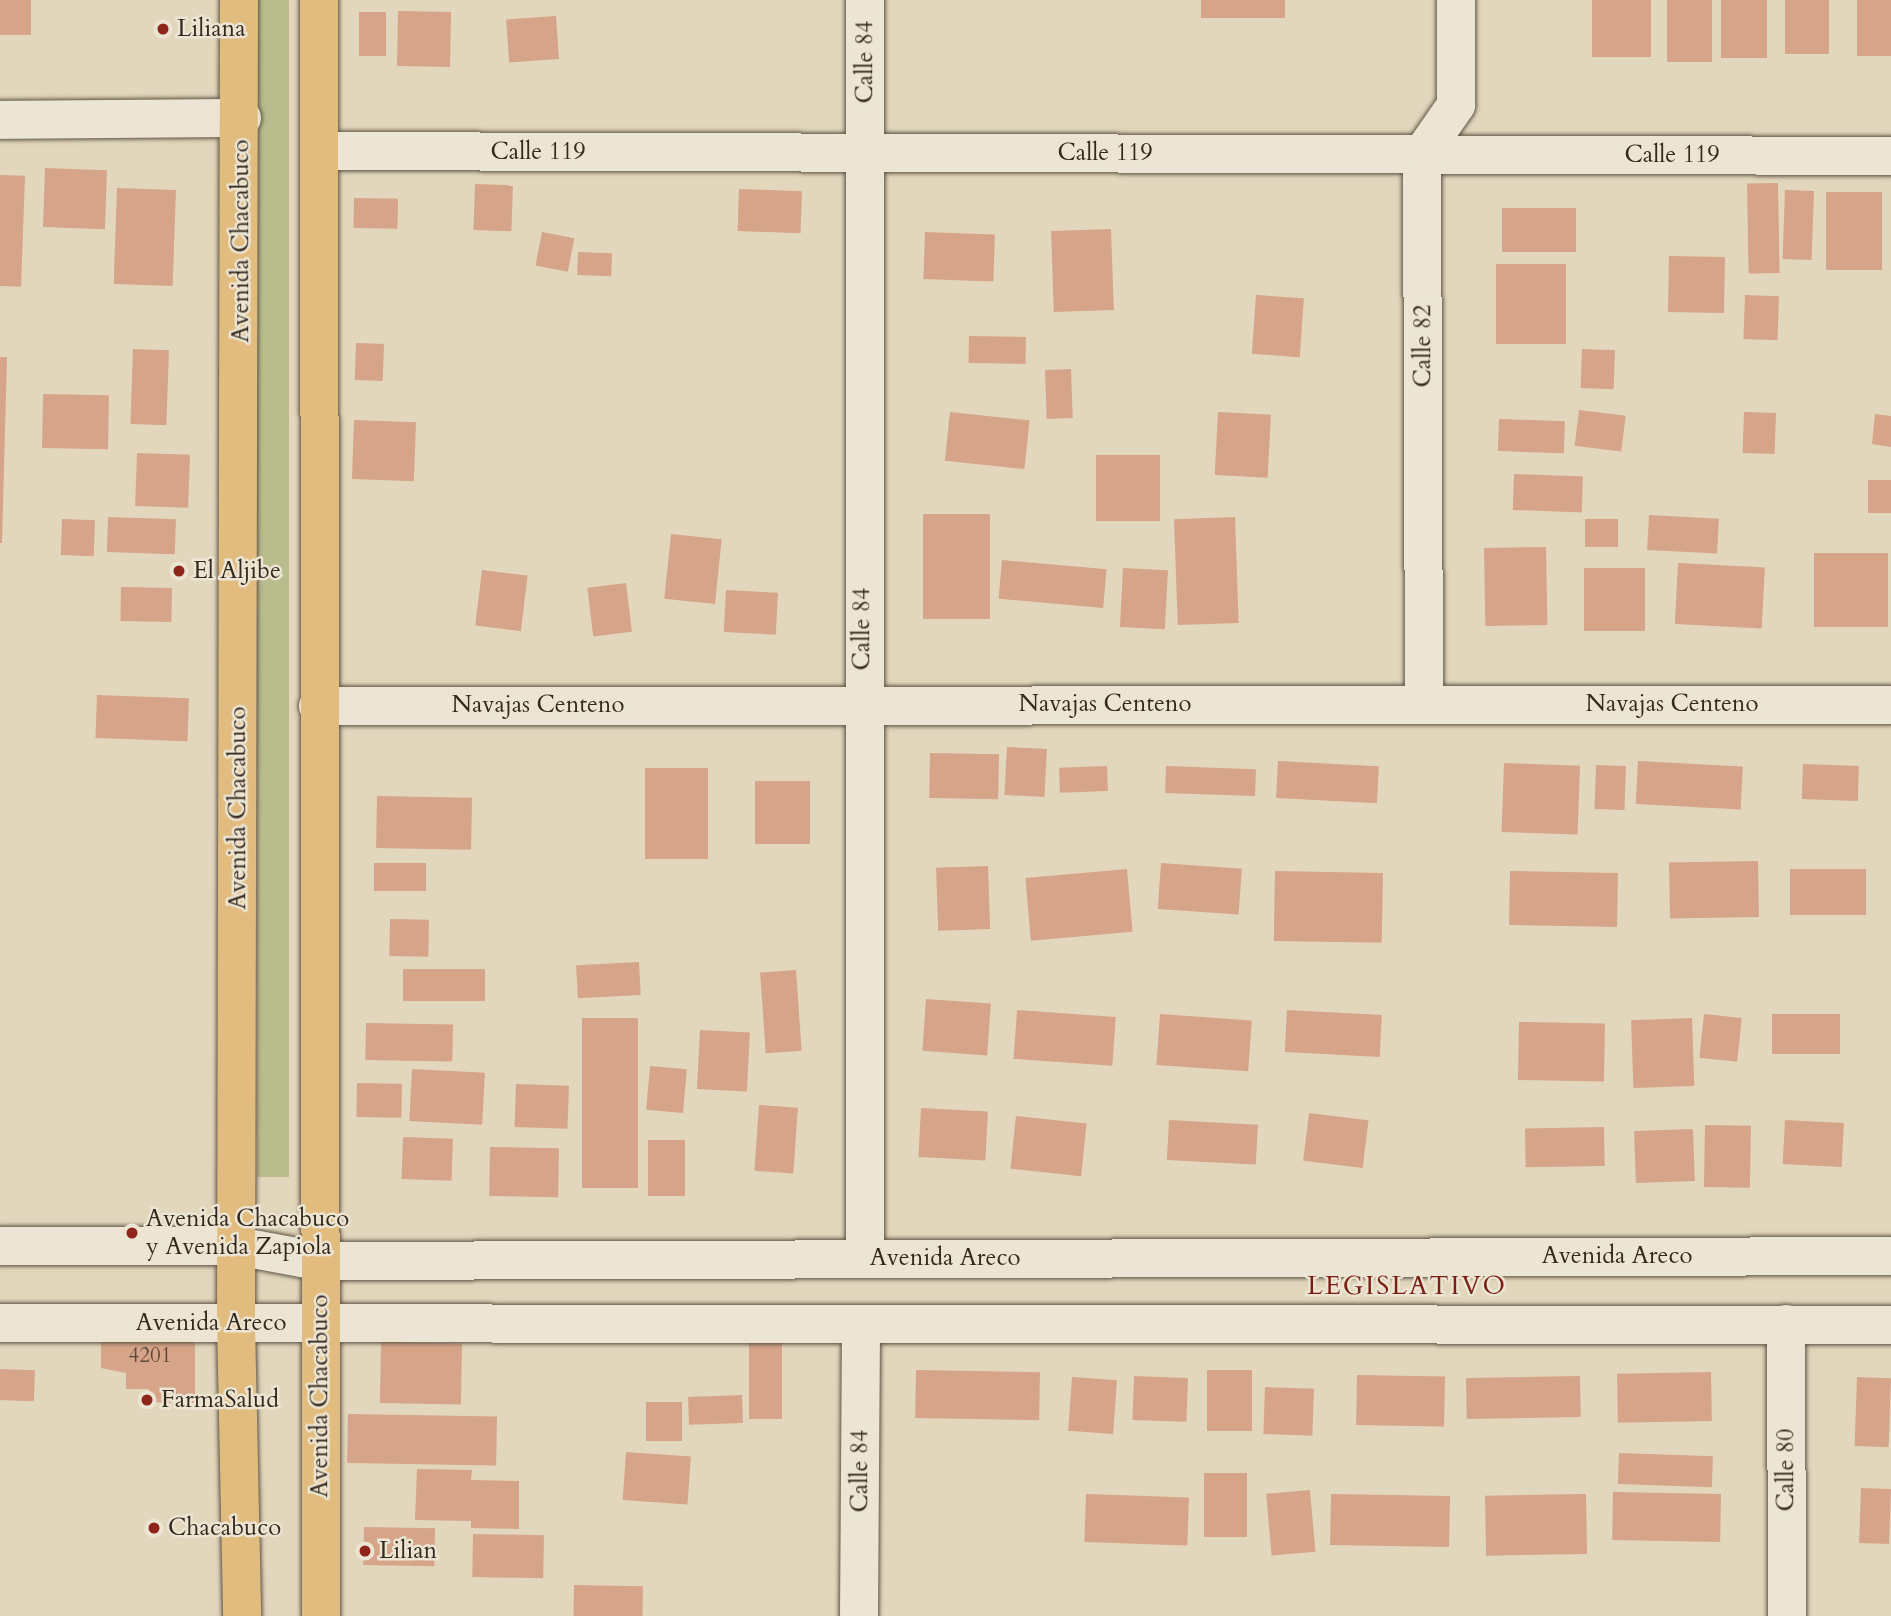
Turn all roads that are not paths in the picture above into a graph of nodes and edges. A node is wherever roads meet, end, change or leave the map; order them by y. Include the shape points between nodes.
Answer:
1 (239, 0) edge
2 (319, 0) edge
3 (865, 0) edge
4 (1456, 0) edge
5 (242, 118) junction
6 (0, 120) edge
7 (319, 151) junction
8 (864, 152) junction
9 (1422, 154) junction
10 (1891, 156) edge
11 (1424, 703) junction
12 (862, 704) junction
13 (1891, 705) edge
14 (318, 706) junction
15 (0, 1246) edge
16 (237, 1246) junction
17 (1891, 1256) edge
18 (865, 1258) junction
19 (318, 1261) junction
20 (236, 1322) junction
21 (0, 1323) edge
22 (321, 1324) junction
23 (1786, 1324) junction
24 (861, 1325) junction
25 (1891, 1325) edge
26 (242, 1616) edge
27 (321, 1616) edge
28 (859, 1616) edge
29 (1787, 1616) edge

1 - 5 main road, Avenida Chacabuco
2 - 7 main road, Avenida Chacabuco
3 - 8 street, Calle 84
4 - 9 street via 1456,105
5 - 6 street
5 - 16 main road, Avenida Chacabuco
7 - 8 street, Calle 119
7 - 14 main road, Avenida Chacabuco
8 - 9 street, Calle 119
8 - 12 street, Calle 84
9 - 10 street, Calle 119
9 - 11 street, Calle 82
11 - 12 street, Navajas Centeno
11 - 13 street, Navajas Centeno
12 - 14 street, Navajas Centeno
12 - 18 street, Calle 84
14 - 19 main road, Avenida Chacabuco
15 - 16 street, Avenida Areco
16 - 19 street, Avenida Areco
16 - 20 main road, Avenida Chacabuco
17 - 18 street, Avenida Areco
18 - 19 street, Avenida Areco
19 - 22 main road, Avenida Chacabuco
20 - 21 street, Avenida Areco
20 - 22 street, Avenida Areco
20 - 26 main road, Avenida Chacabuco
22 - 24 street, Avenida Areco
22 - 27 main road, Avenida Chacabuco
23 - 24 street, Avenida Areco
23 - 25 street, Avenida Areco
23 - 29 street, Calle 80
24 - 28 street, Calle 84

